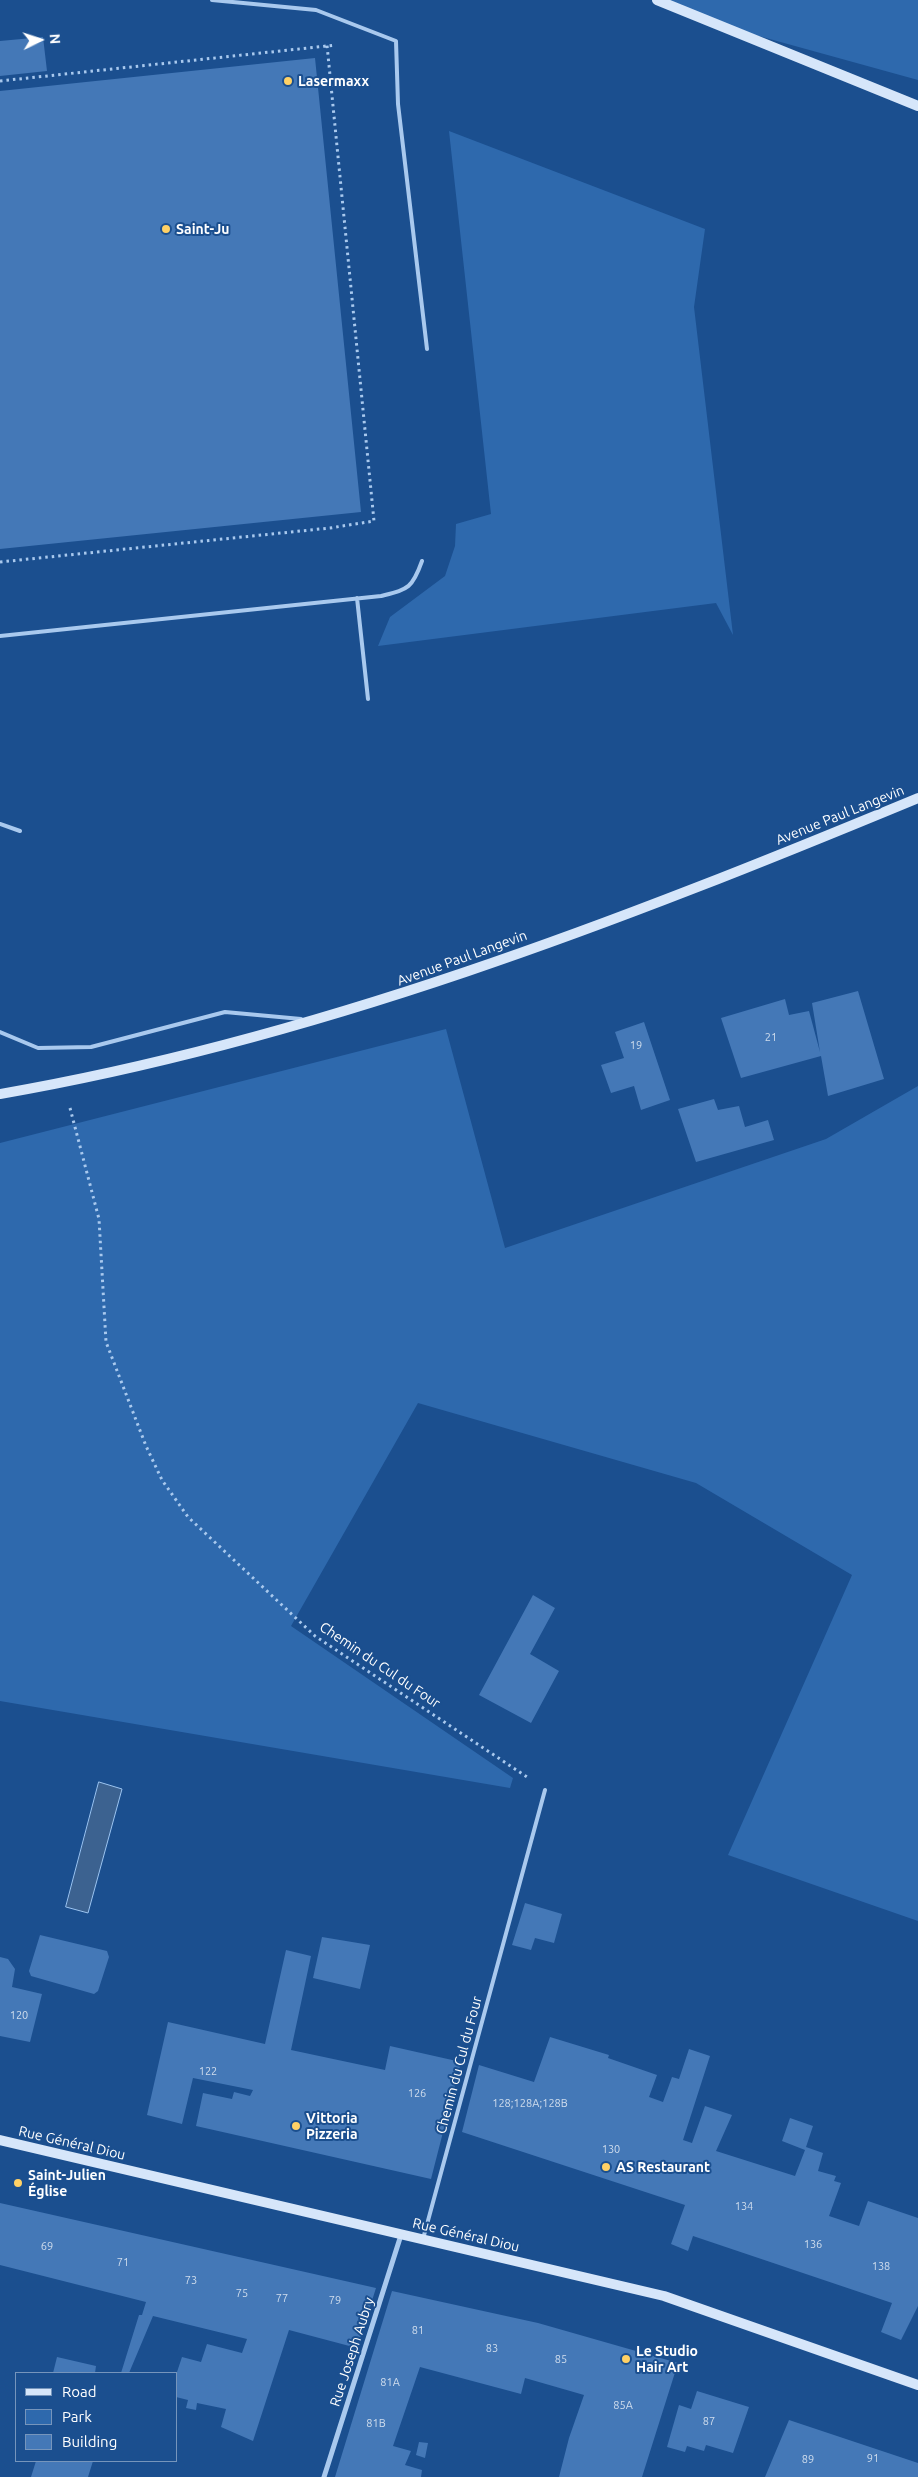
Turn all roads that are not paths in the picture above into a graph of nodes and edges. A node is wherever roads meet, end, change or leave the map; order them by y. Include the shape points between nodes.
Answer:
1 (212, 0) edge
2 (657, 0) edge
3 (918, 106) edge
4 (427, 348) dead end
5 (422, 562) dead end
6 (357, 598) junction
7 (0, 636) edge
8 (368, 698) dead end
9 (918, 798) edge
10 (0, 824) edge
11 (20, 831) dead end
12 (313, 1020) junction
13 (0, 1032) edge
14 (0, 1094) edge
15 (546, 1790) road end
16 (0, 2140) edge
17 (401, 2235) junction
18 (422, 2239) junction
19 (918, 2385) edge
20 (324, 2477) edge

1 - 4 lane via 316,10 396,41 398,104
2 - 3 main road
5 - 6 lane via 416,578 405,590
6 - 7 lane
6 - 8 lane
9 - 12 main road, Avenue Paul Langevin via 610,920 395,996
10 - 11 lane
12 - 13 lane via 225,1012 91,1047 38,1048
12 - 14 main road, Avenue Paul Langevin via 199,1052
15 - 18 lane, Chemin du Cul du Four
16 - 17 main road, Rue Général Diou
17 - 18 main road, Rue Général Diou
17 - 20 street, Rue Joseph Aubry
18 - 19 main road, Rue Général Diou via 664,2296

